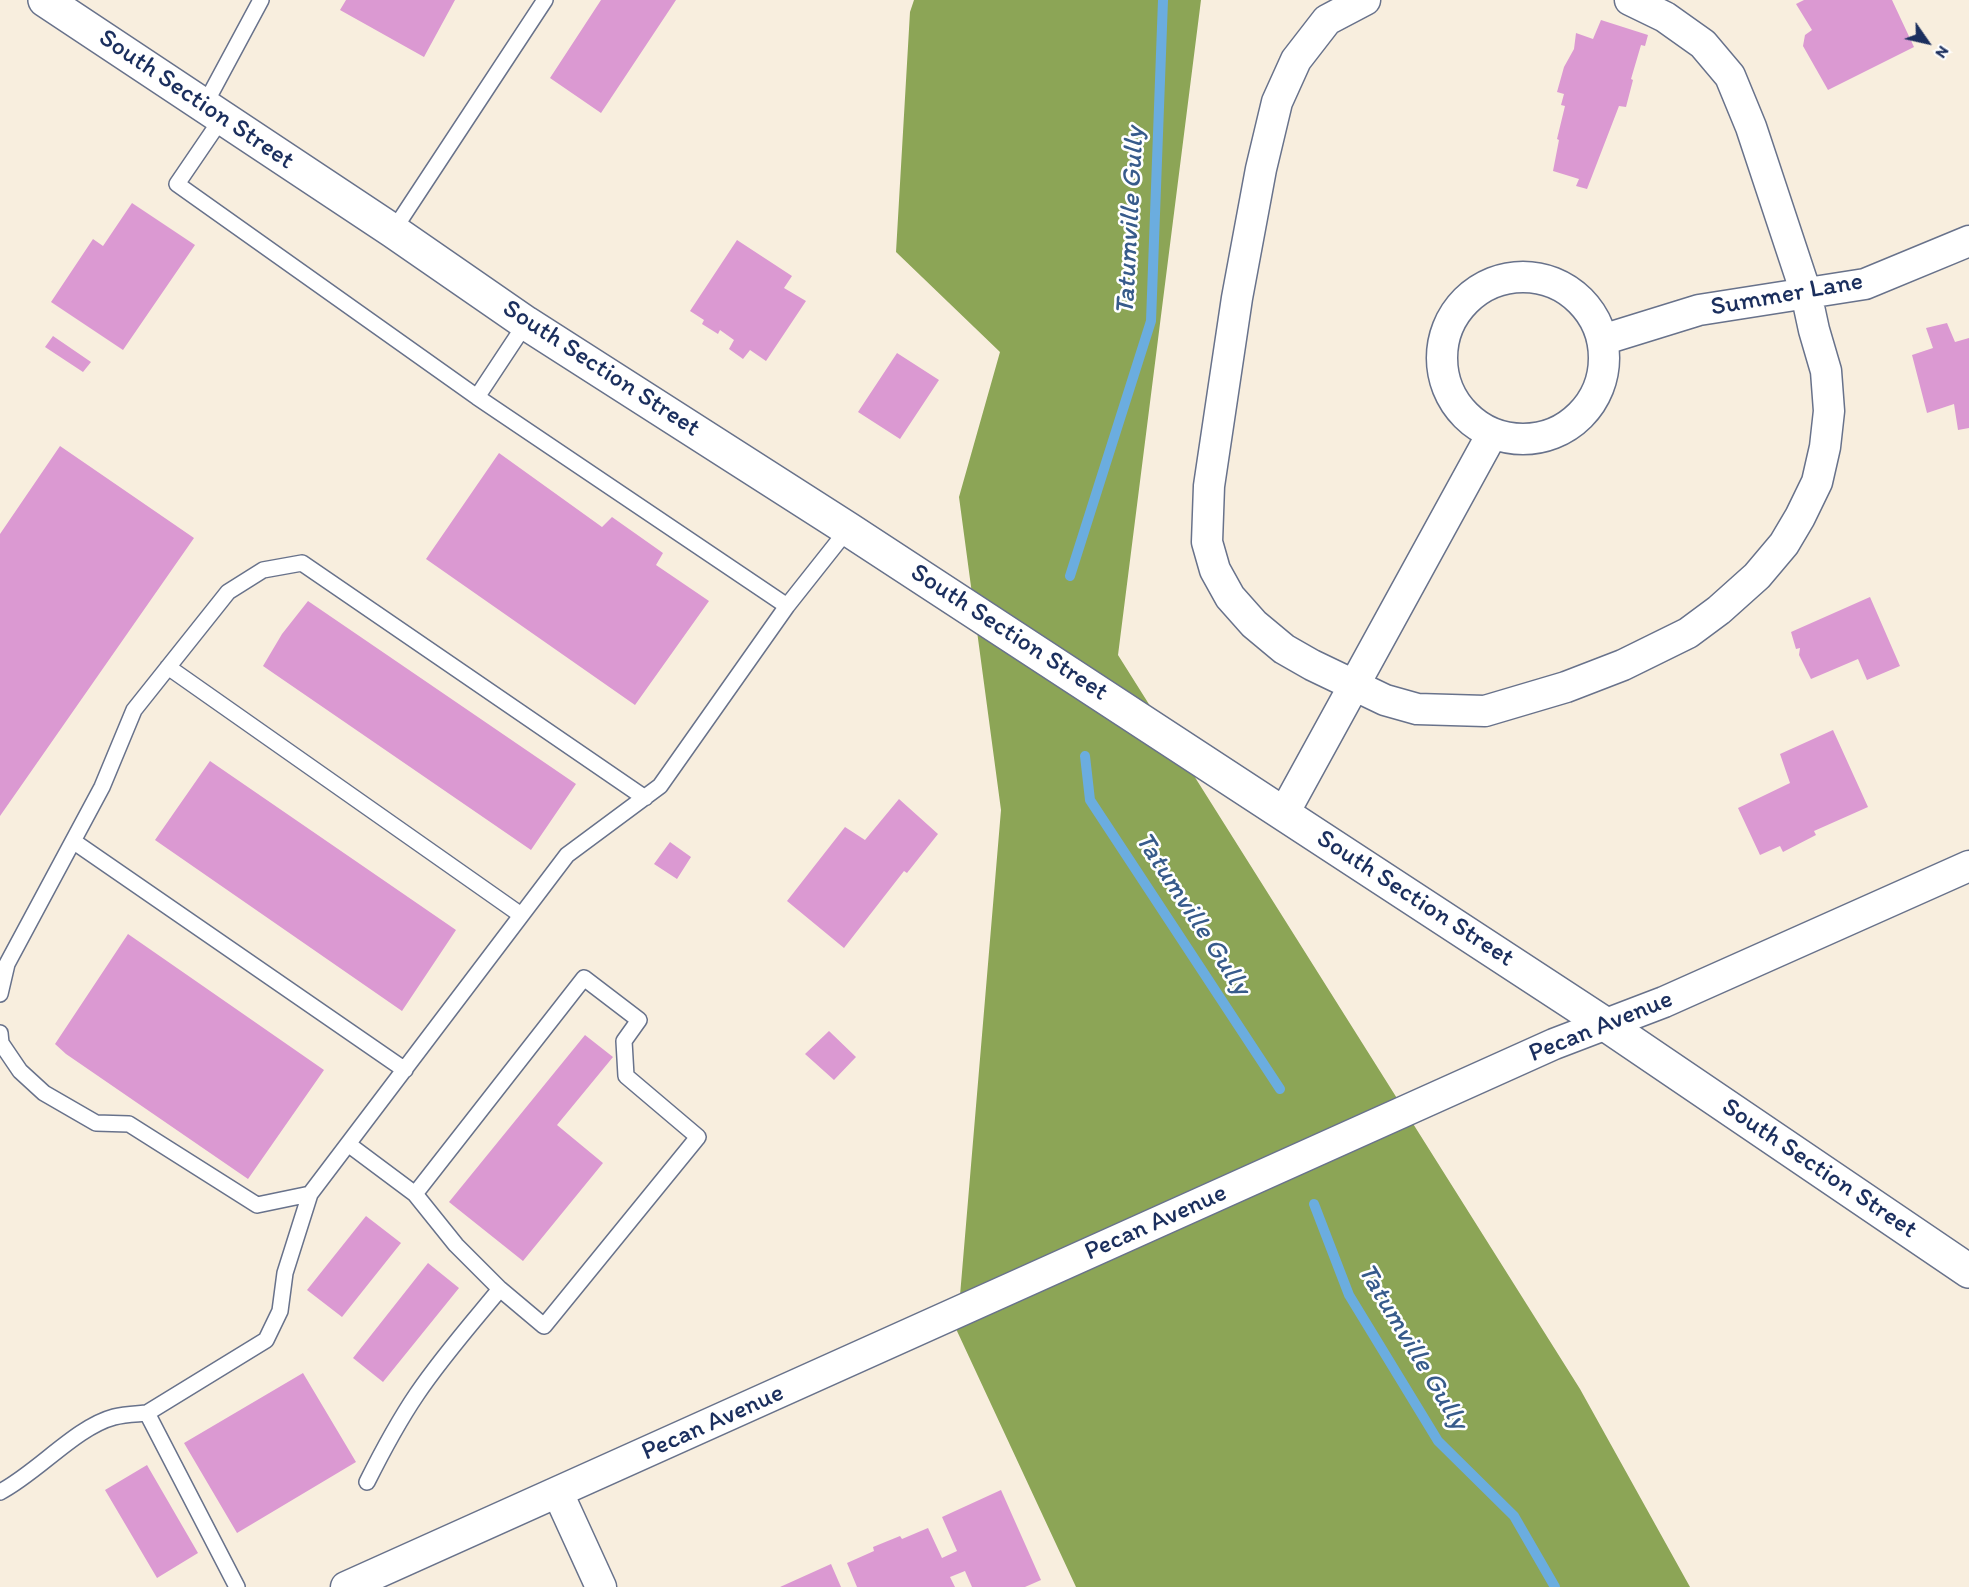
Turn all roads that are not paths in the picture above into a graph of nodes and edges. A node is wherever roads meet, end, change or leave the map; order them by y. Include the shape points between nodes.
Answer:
1 (45, 0) edge
2 (261, 0) edge
3 (545, 0) edge
4 (1365, 0) edge
5 (1630, 0) edge
6 (213, 112) junction
7 (393, 231) junction
8 (1969, 241) edge
9 (1806, 293) junction
10 (526, 322) junction
11 (1602, 340) junction
12 (477, 397) junction
13 (1492, 434) junction
14 (848, 529) junction
15 (787, 606) junction
16 (168, 667) junction
17 (1354, 684) junction
18 (645, 798) junction
19 (1284, 813) junction
20 (73, 841) junction
21 (1969, 866) edge
22 (521, 915) junction
23 (0, 994) edge
24 (1605, 1024) junction
25 (0, 1039) edge
26 (405, 1070) junction
27 (348, 1144) junction
28 (310, 1194) junction
29 (415, 1194) junction
30 (1969, 1271) edge
31 (501, 1289) junction
32 (147, 1413) junction
33 (367, 1482) dead end
34 (0, 1492) edge
35 (558, 1493) junction
36 (237, 1587) edge
37 (346, 1587) edge
38 (601, 1587) edge

1 - 6 street, South Section Street
2 - 6 lane
3 - 7 lane
4 - 17 street via 1328,20 1296,60 1277,102 1237,298 1209,486 1207,542 1215,570 1230,597 1254,624 1284,649
5 - 9 street via 1665,17 1703,44 1730,76
6 - 7 street, South Section Street
6 - 12 lane via 177,184
7 - 10 street, South Section Street
8 - 9 street, Summer Lane via 1865,284
9 - 11 street, Summer Lane via 1699,310
9 - 17 street via 1826,371 1829,411 1817,482 1784,544 1719,610 1688,633 1623,665 1485,711 1417,709 1385,700
10 - 12 lane
10 - 14 street, South Section Street
11 - 13 street via 1604,365 1598,390 1566,428 1542,438 1517,440
11 - 13 street via 1592,314 1573,293 1548,280 1502,280 1469,297 1452,318 1442,344 1442,372 1451,398 1468,420
12 - 15 lane
13 - 17 street
14 - 15 lane
14 - 19 street, South Section Street
15 - 18 lane via 660,786
16 - 18 lane via 228,592 263,570 302,563
16 - 20 lane via 134,710 102,787
16 - 22 lane
17 - 19 street
18 - 22 lane via 567,855
19 - 24 street, South Section Street
20 - 23 lane via 7,964
20 - 26 lane
21 - 24 street, Pecan Avenue via 1664,1002
22 - 26 lane
24 - 30 street, South Section Street
24 - 35 street, Pecan Avenue
25 - 28 lane via 20,1071 44,1093 96,1123 129,1124 257,1205
26 - 27 lane
27 - 28 lane
27 - 29 lane
28 - 32 lane via 285,1273 280,1311 266,1340
29 - 31 lane via 456,1245
29 - 31 lane via 584,978 639,1020 624,1041 626,1076 698,1137 544,1326
31 - 33 lane via 417,1393
32 - 34 lane via 114,1417 87,1430
32 - 36 lane
35 - 37 street, Pecan Avenue
35 - 38 street

